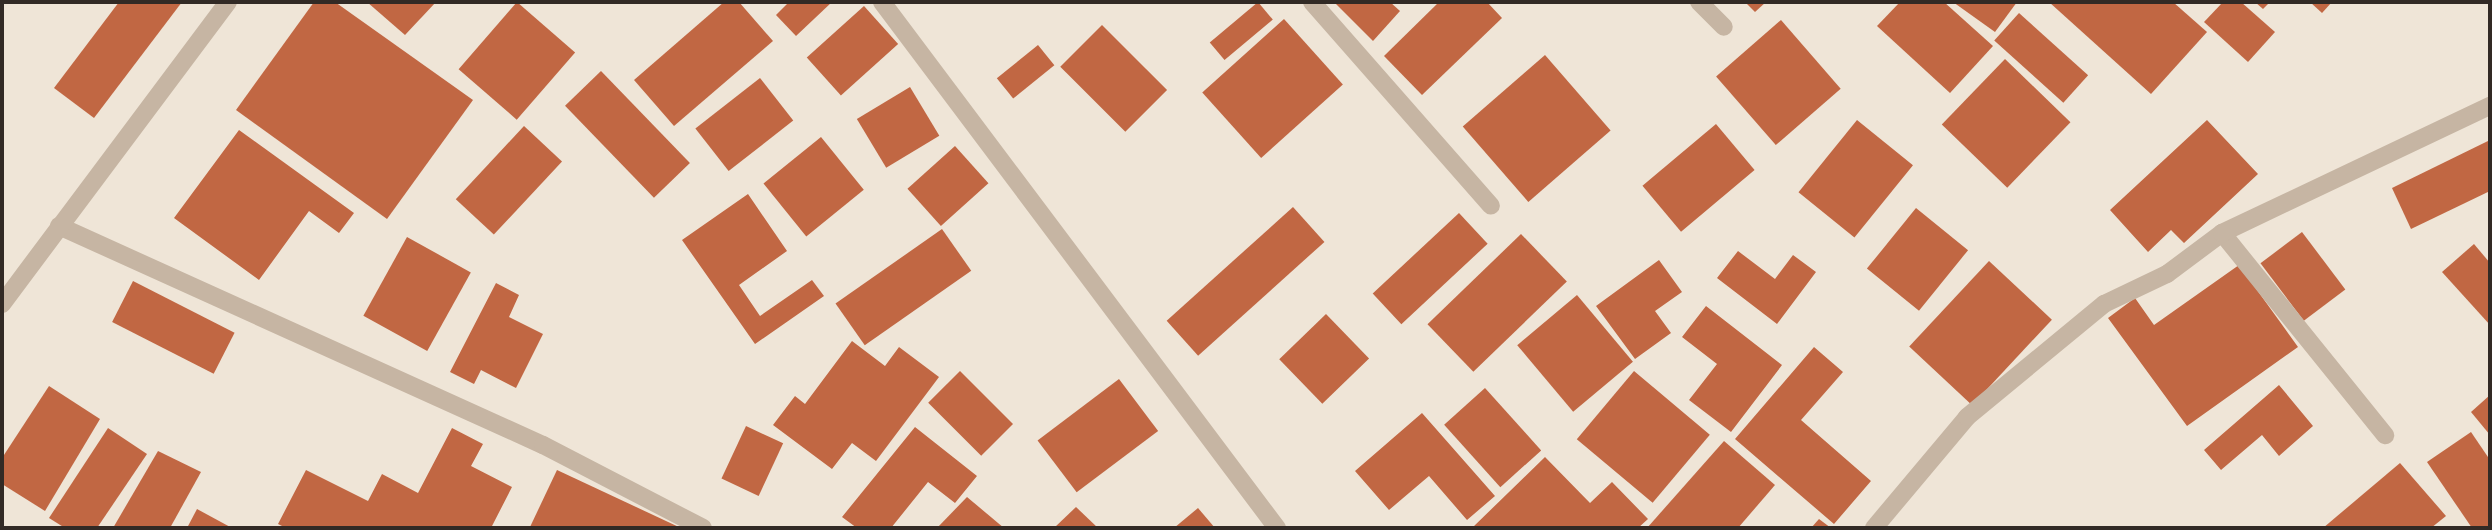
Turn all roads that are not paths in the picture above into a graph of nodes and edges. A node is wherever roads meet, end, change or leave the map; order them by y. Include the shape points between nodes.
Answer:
1 (228, 2) edge
2 (882, 2) edge
3 (1312, 2) edge
4 (1699, 2) edge
5 (1724, 27) dead end
6 (2490, 106) edge
7 (1492, 206) dead end
8 (59, 226) junction
9 (2222, 233) junction
10 (2, 304) edge
11 (2385, 435) dead end
12 (703, 528) edge
13 (1277, 528) edge
14 (1874, 528) edge

1 - 8 street
2 - 13 street
3 - 7 street
4 - 5 street
6 - 9 street
8 - 10 street
8 - 12 street via 543,445
9 - 11 street
9 - 14 street via 2168,274 2104,304 1967,417

